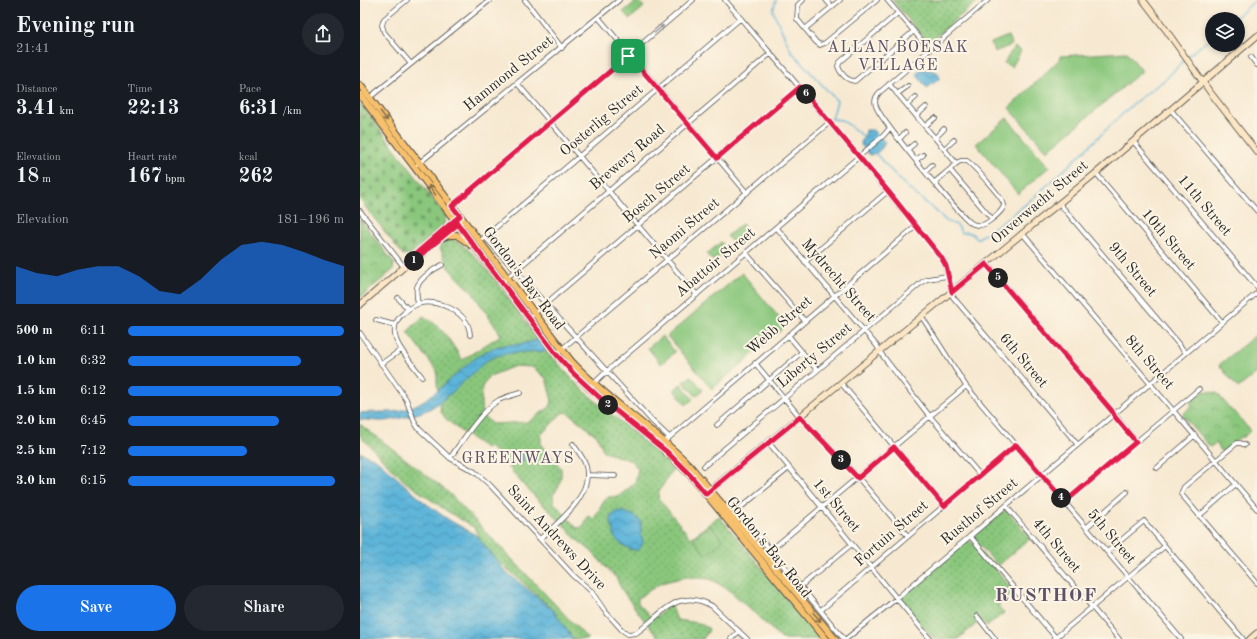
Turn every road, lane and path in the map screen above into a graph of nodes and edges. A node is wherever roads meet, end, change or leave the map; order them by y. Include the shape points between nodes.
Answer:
1 (407, 0) edge
2 (490, 0) edge
3 (525, 0) edge
4 (619, 0) edge
5 (693, 0) edge
6 (725, 0) edge
7 (803, 0) edge
8 (826, 0) edge
9 (840, 0) edge
10 (877, 0) edge
11 (887, 0) edge
12 (988, 0) edge
13 (1142, 0) edge
14 (401, 2) edge
15 (832, 7) junction
16 (898, 13) junction
17 (598, 18) junction
18 (741, 18) junction
19 (805, 29) junction
20 (914, 31) junction
21 (1257, 36) edge
22 (562, 48) junction
23 (930, 50) junction
24 (771, 53) junction
25 (629, 55) junction
26 (1251, 57) dead end
27 (411, 64) junction
28 (1257, 65) edge
29 (1202, 82) junction
30 (517, 83) junction
31 (889, 84) junction
32 (360, 85) edge
33 (908, 86) dead end
34 (800, 87) junction
35 (658, 89) junction
36 (897, 94) junction
37 (360, 95) edge
38 (916, 97) dead end
39 (367, 99) junction
40 (907, 105) junction
41 (926, 108) dead end
42 (1171, 110) junction
43 (916, 116) junction
44 (935, 118) dead end
45 (550, 122) junction
46 (830, 122) junction
47 (688, 123) junction
48 (925, 126) junction
49 (890, 128) junction
50 (944, 129) dead end
51 (905, 133) dead end
52 (935, 138) junction
53 (899, 139) junction
54 (954, 140) dead end
55 (1133, 141) junction
56 (914, 144) dead end
57 (908, 149) junction
58 (944, 149) junction
59 (1257, 152) edge
60 (923, 155) dead end
61 (579, 156) junction
62 (859, 157) junction
63 (717, 158) junction
64 (916, 160) junction
65 (956, 163) junction
66 (417, 165) junction
67 (932, 165) dead end
68 (950, 170) junction
69 (926, 171) junction
70 (1096, 173) junction
71 (934, 182) junction
72 (608, 191) junction
73 (888, 191) junction
74 (746, 193) junction
75 (1059, 203) junction
76 (452, 206) junction
77 (360, 211) edge
78 (1257, 211) edge
79 (992, 219) junction
80 (459, 220) junction
81 (638, 226) junction
82 (916, 226) junction
83 (776, 228) junction
84 (1022, 233) junction
85 (485, 237) junction
86 (439, 239) junction
87 (479, 242) junction
88 (477, 250) junction
89 (746, 253) junction
90 (667, 260) junction
91 (806, 262) junction
92 (986, 264) junction
93 (406, 265) junction
94 (442, 265) dead end
95 (515, 270) junction
96 (947, 276) junction
97 (504, 280) junction
98 (1257, 287) edge
99 (952, 292) junction
100 (1257, 293) edge
101 (696, 295) junction
102 (834, 296) junction
103 (398, 298) dead end
104 (418, 304) junction
105 (546, 304) junction
106 (360, 305) edge
107 (408, 309) junction
108 (531, 316) junction
109 (922, 317) junction
110 (376, 320) dead end
111 (805, 321) junction
112 (1222, 322) junction
113 (395, 325) junction
114 (864, 330) junction
115 (360, 334) edge
116 (470, 335) dead end
117 (788, 336) junction
118 (576, 337) junction
119 (401, 350) junction
120 (880, 351) junction
121 (559, 352) junction
122 (802, 352) junction
123 (1186, 353) junction
124 (381, 364) junction
125 (755, 364) junction
126 (817, 370) junction
127 (607, 372) junction
128 (422, 377) dead end
129 (770, 380) junction
130 (841, 383) junction
131 (1150, 383) junction
132 (591, 386) junction
133 (966, 386) junction
134 (1199, 389) dead end
135 (520, 393) dead end
136 (785, 398) junction
137 (1174, 410) junction
138 (1114, 414) junction
139 (930, 416) junction
140 (800, 417) junction
141 (717, 425) dead end
142 (1195, 435) junction
143 (665, 441) junction
144 (1136, 442) junction
145 (768, 443) junction
146 (573, 444) dead end
147 (1016, 445) junction
148 (1078, 445) junction
149 (1245, 445) dead end
150 (894, 447) junction
151 (450, 458) junction
152 (1216, 460) junction
153 (704, 466) dead end
154 (789, 468) junction
155 (1157, 468) dead end
156 (587, 475) junction
157 (980, 475) junction
158 (1042, 475) junction
159 (616, 476) dead end
160 (858, 478) junction
161 (1236, 484) junction
162 (709, 492) junction
163 (1127, 492) dead end
164 (1065, 502) junction
165 (944, 506) junction
166 (1006, 506) junction
167 (822, 508) junction
168 (1257, 509) edge
169 (1199, 516) junction
170 (1087, 527) junction
171 (908, 536) junction
172 (970, 536) junction
173 (540, 539) junction
174 (852, 544) junction
175 (753, 545) junction
176 (1165, 546) junction
177 (771, 550) junction
178 (1107, 552) junction
179 (872, 568) junction
180 (1128, 576) junction
181 (1257, 583) edge
182 (801, 586) junction
183 (896, 598) junction
184 (1092, 607) junction
185 (821, 610) junction
186 (977, 616) dead end
187 (739, 631) junction
188 (1257, 633) edge
189 (631, 637) edge
190 (1056, 638) edge
191 (731, 639) edge
192 (747, 639) edge
193 (826, 639) edge
194 (835, 639) edge
195 (845, 639) edge
196 (930, 639) edge
197 (996, 639) edge
198 (1119, 639) edge
199 (1181, 639) edge
200 (1243, 639) edge
201 (1250, 639) edge

1 - 14 street
2 - 27 street
3 - 22 street
4 - 17 street, Hammond Street
25 -> 5 street
6 - 18 street, 6th Street
7 - 19 street via 798,5 797,16
8 - 15 street
9 - 15 street
10 - 19 street via 823,45 818,44
11 - 16 street
12 - 23 street
13 - 29 street via 1164,26
14 - 27 street via 384,19 382,27
15 - 19 street
16 - 20 street
16 - 20 street via 840,62 838,66 848,79 855,81
17 - 22 street, Hammond Street
17 - 25 street
18 - 24 street, 6th Street
18 - 35 street, Oosterlig Street
20 - 23 street
21 - 29 street, Onverwacht Street
22 - 30 street, Hammond Street
23 - 31 street
24 - 34 street, 6th Street
24 - 47 street, Brewery Road
25 - 35 street
25 - 45 street
26 - 28 street
27 - 39 street
29 - 42 street, Onverwacht Street
29 - 59 street
30 - 45 street
30 - 66 street, Hammond Street
31 - 36 street
31 - 49 street via 877,95 875,102
32 - 39 main road, Gordon's Bay Road
33 - 36 street
34 - 46 street, 6th Street
34 - 63 street, Bosch Street
35 - 47 street
35 - 61 street, Oosterlig Street
36 - 40 street
37 - 39 main road, Gordon's Bay Road
38 - 40 street
39 - 66 main road, Gordon's Bay Road
40 - 43 street
41 - 43 street
42 - 55 street, Onverwacht Street
42 - 78 street
43 - 48 street
44 - 48 street
45 - 61 street
45 - 76 street
46 - 62 street, 6th Street
46 - 74 street, Naomi Street
47 - 63 street
47 - 72 street, Brewery Road
48 - 52 street
49 - 53 street
49 - 62 street, Abattoir Street
50 - 52 street
51 - 53 street
52 - 58 street
53 - 57 street
54 - 58 street
55 - 70 street, Onverwacht Street
55 - 98 street, 11th Street
56 - 57 street
57 - 64 street
58 - 65 street
60 - 64 street
61 - 72 street
61 - 85 street, Oosterlig Street
62 - 73 street, 6th Street
62 - 83 street, Abattoir Street
63 - 74 street
63 - 81 street, Bosch Street
64 - 69 street
65 - 68 street
65 - 79 street via 962,160 969,162 1004,204 1003,209
66 - 76 main road, Gordon's Bay Road
80 -> 66 main road, Gordon's Bay Road
67 - 69 street
68 - 71 street
68 - 79 street
69 - 71 street
70 - 75 street, Onverwacht Street
70 - 112 street, 10th Street
71 - 79 street via 970,222 982,225
72 - 81 street
72 - 95 street, Brewery Road
73 - 82 street, 6th Street
73 - 91 street
74 - 90 street, Naomi Street
75 - 84 street, Onverwacht Street
75 - 123 street, 9th Street
76 - 80 main road, Gordon's Bay Road
77 - 93 street
80 - 86 street
80 - 87 main road, Gordon's Bay Road
80 - 88 main road, Gordon's Bay Road
80 - 93 street
81 - 90 street
81 - 105 street, Bosch Street
82 - 96 street, 6th Street via 941,257 946,266
82 - 102 street, Webb Street
83 - 89 street, Abattoir Street
83 - 91 street, Mydrecht Street
84 - 92 street, Onverwacht Street
84 - 131 street, 8th Street
85 - 87 street, Oosterlig Street
85 - 95 street
86 - 88 main road via 457,235
86 - 93 street
87 - 97 main road, Gordon's Bay Road
88 - 97 main road, Gordon's Bay Road
89 - 101 street, Abattoir Street
89 - 111 street
90 - 101 street
90 - 118 street, Naomi Street
91 - 102 street, Mydrecht Street
92 - 99 street, Onverwacht Street
92 - 138 street
93 - 106 street
94 - 104 street via 418,285
95 - 97 street, Brewery Road
95 - 105 street
96 - 99 street, 6th Street
96 - 114 street, Liberty Street via 924,281
97 - 108 main road, Gordon's Bay Road
99 - 109 street, Onverwacht Street
99 - 148 street, 6th Street via 963,310
100 - 112 street, Rusthof Street
101 - 127 street, Abattoir Street
102 - 111 street, Webb Street
102 - 114 street, Mydrecht Street
103 - 107 street
104 - 107 street
104 - 116 street via 434,303 454,310 466,322
105 - 108 street, Bosch Street
105 - 118 street
107 - 113 street
108 - 121 main road, Gordon's Bay Road
109 - 120 street, Onverwacht Street
109 - 133 street, 5th Street
110 - 113 street
111 - 117 street, Webb Street
112 - 123 street, Rusthof Street
113 - 119 street via 395,338
114 - 120 street, Mydrecht Street
114 - 126 street, Liberty Street
115 - 124 street, Saint Andrews Drive
117 - 122 street
117 - 125 street, Webb Street
118 - 121 street, Naomi Street
118 - 127 street
119 - 124 street
119 - 128 street
120 - 130 street, Onverwacht Street
120 - 139 street
121 - 132 main road, Gordon's Bay Road
122 - 126 street
122 - 129 street
123 - 131 street, Rusthof Street
124 - 151 street, Saint Andrews Drive via 404,396 419,429
125 - 129 street
125 - 143 street, Webb Street
126 - 136 street, Liberty Street
127 - 132 street, Abattoir Street
127 - 143 street via 652,421
129 - 136 street
129 - 141 street
130 - 140 street, Onverwacht Street
130 - 150 street
131 - 137 street, 8th Street
131 - 138 street, Rusthof Street
132 - 143 main road, Gordon's Bay Road
133 - 139 street
133 - 147 street, 5th Street
134 - 137 street
135 - 151 street via 503,398 494,404 470,430
136 - 140 street
136 - 153 street, Liberty Street
137 - 142 street, 8th Street
137 - 144 street
138 - 144 street
138 - 148 street, Rusthof Street
139 - 150 street
139 - 157 street
140 - 145 street, Onverwacht Street
140 - 160 street
142 - 152 street, 8th Street
142 - 155 street
143 - 162 main road, Gordon's Bay Road via 690,466
143 - 162 main road, Gordon's Bay Road via 683,468
144 - 164 street
145 - 154 street, 1st Street
145 - 162 street, Onverwacht Street
146 - 156 street via 584,460
147 - 157 street, Fortuin Street
147 - 158 street, 5th Street
148 - 158 street, Rusthof Street
149 - 152 street via 1237,443
150 - 160 street
150 - 165 street
151 - 173 street, Saint Andrews Drive via 485,479
152 - 161 street, 8th Street
152 - 169 street via 1181,492 1182,497
154 - 167 street, 1st Street
154 - 177 street via 740,508 740,513
156 - 159 street
156 - 173 street via 577,502
157 - 165 street, Fortuin Street
158 - 164 street, 5th Street
158 - 166 street, Rusthof Street
160 - 167 street
160 - 171 street
161 - 168 street, 8th Street
161 - 169 street
162 - 175 main road, Gordon's Bay Road
163 - 170 street
164 - 170 street, 5th Street
165 - 171 street, Fortuin Street
166 - 172 street, Rusthof Street
166 - 184 street, 4th Street
167 - 174 street, 1st Street
167 - 177 street
169 - 181 street
170 - 178 street, 5th Street
171 - 179 street, Fortuin Street
172 - 183 street, Rusthof Street
172 - 190 street
173 - 189 street, Saint Andrews Drive
174 - 179 street, 1st Street
174 - 182 street
175 - 193 main road, Gordon's Bay Road
175 -> 194 main road, Gordon's Bay Road
176 - 178 street via 1144,521
176 - 180 street
176 - 200 street
177 - 182 street
178 - 180 street, 5th Street
179 - 183 street, 1st Street
179 - 185 street, Fortuin Street
180 - 184 street
180 - 199 street, 5th Street
182 - 185 street
183 - 195 street, Rusthof Street
183 - 196 street, 1st Street
184 - 190 street
184 - 198 street, 4th Street
185 - 195 street
186 - 197 street
187 - 189 street, Saint Andrews Drive via 712,606 689,600 671,604
187 - 191 street
187 - 192 street, Saint Andrews Drive
188 - 201 street

